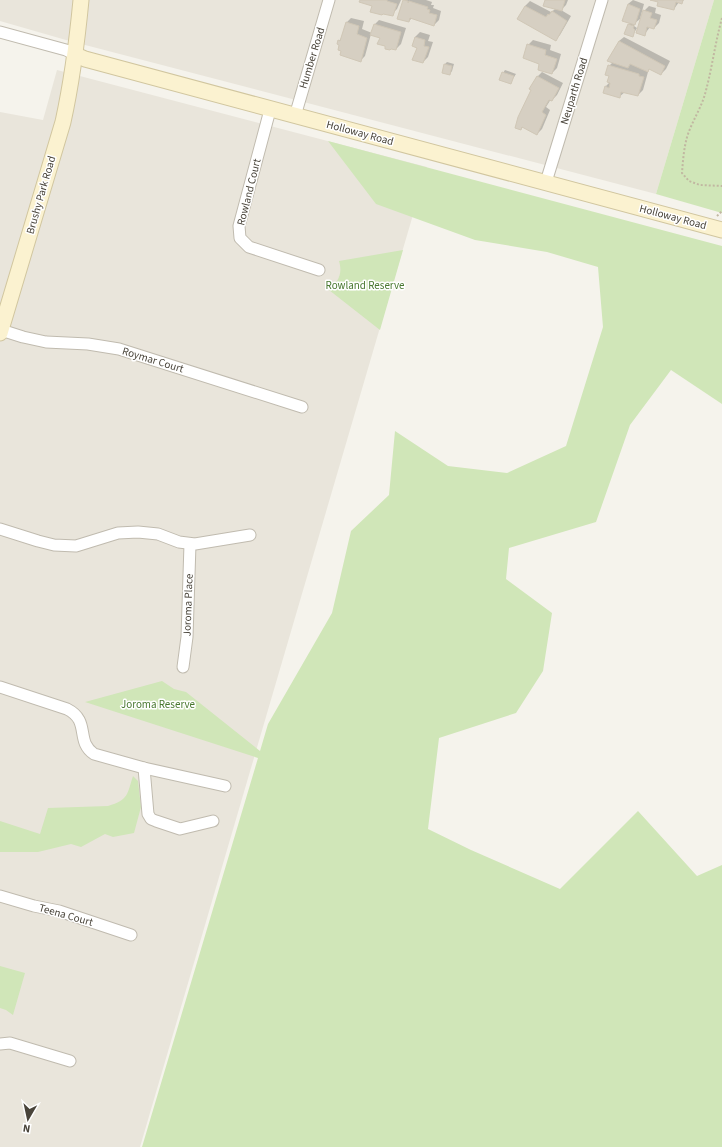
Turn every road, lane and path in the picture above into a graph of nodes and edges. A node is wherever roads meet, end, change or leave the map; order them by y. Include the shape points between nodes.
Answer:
1 (81, 0) edge
2 (329, 0) edge
3 (602, 0) edge
4 (722, 18) edge
5 (0, 32) edge
6 (76, 55) junction
7 (270, 110) junction
8 (294, 116) junction
9 (546, 182) junction
10 (722, 186) edge
11 (722, 230) edge
12 (319, 270) dead end
13 (0, 332) edge
14 (302, 407) dead end
15 (0, 529) edge
16 (250, 535) dead end
17 (190, 544) junction
18 (184, 667) dead end
19 (0, 687) edge
20 (144, 768) junction
21 (225, 786) dead end
22 (213, 822) dead end
23 (0, 896) edge
24 (131, 935) dead end
25 (0, 1044) edge
26 (70, 1061) dead end

1 - 6 main road, Brushy Park Road
2 - 8 street, Humber Road
3 - 9 street, Neuparth Road
4 - 10 path via 708,86 688,136 682,173 689,181 700,185
5 - 6 street, Holloway Road
6 - 7 main road, Holloway Road
6 - 13 main road, Brushy Park Road via 63,122
7 - 8 main road, Holloway Road
7 - 12 street, Rowland Court via 239,226 240,238 249,247
8 - 9 main road, Holloway Road
9 - 11 main road, Holloway Road
13 - 14 street, Roymar Court via 46,342 88,344 119,349
15 - 17 street via 54,545 76,546 118,532 158,534
16 - 17 street
17 - 18 street, Joroma Place
19 - 20 street via 67,709 79,719 85,745 94,754
20 - 21 street
20 - 22 street via 148,814 151,819 180,829
23 - 24 street, Teena Court via 59,911
25 - 26 street via 10,1044

